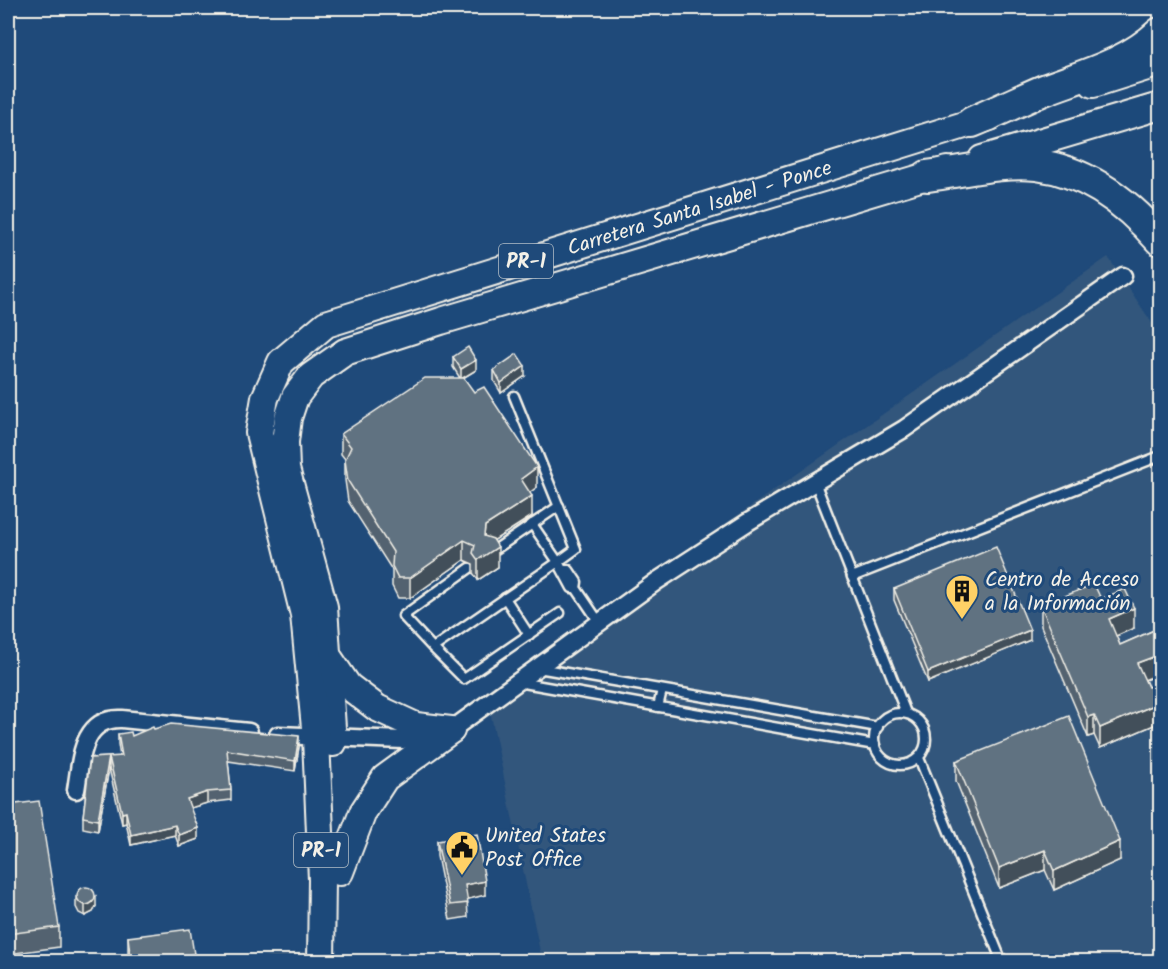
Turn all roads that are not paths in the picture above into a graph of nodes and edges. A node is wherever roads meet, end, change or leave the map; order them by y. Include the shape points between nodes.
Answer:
1 (1161, 33) edge
2 (1155, 65) edge
3 (1161, 106) edge
4 (972, 122) junction
5 (927, 176) junction
6 (1161, 240) edge
7 (1123, 276) dead end
8 (514, 396) dead end
9 (1161, 456) edge
10 (815, 482) junction
11 (558, 506) junction
12 (532, 524) junction
13 (490, 553) edge
14 (561, 566) junction
15 (470, 568) dead end
16 (852, 577) junction
17 (505, 598) junction
18 (560, 613) dead end
19 (599, 622) junction
20 (529, 635) junction
21 (433, 648) junction
22 (327, 655) junction
23 (537, 668) junction
24 (517, 682) junction
25 (662, 690) junction
26 (658, 707) junction
27 (906, 713) junction
28 (878, 727) junction
29 (452, 730) junction
30 (325, 738) junction
31 (875, 745) junction
32 (919, 758) junction
33 (76, 790) dead end
34 (339, 872) junction
35 (321, 962) edge
36 (336, 962) edge
37 (1002, 962) edge

1 - 4 highway via 1119,63
2 - 4 main road, Carretera Santa Isabel - Ponce / PR-1
3 - 5 main road, Carretera Santa Isabel - Ponce / PR-1
4 - 30 main road, Carretera Santa Isabel - Ponce / PR-1 via 326,324 289,355 281,363 266,398 259,433 304,615
5 - 6 highway via 1037,165 1062,171 1109,192
5 - 22 main road, Carretera Santa Isabel - Ponce / PR-1 via 430,324 345,352 311,376 295,397 288,418 286,469 324,607
7 - 10 street via 904,429
8 - 11 lane
9 - 16 lane
10 - 16 lane
10 - 19 street via 693,557
11 - 12 lane
11 - 14 lane via 576,549
12 - 13 lane
12 - 14 lane
14 - 17 lane
14 - 19 lane via 577,582 576,588
15 - 21 lane via 403,616
16 - 27 lane
17 - 20 lane
17 - 21 lane
18 - 20 lane
19 - 23 street
20 - 21 lane via 464,679
22 - 29 main road via 348,686 377,708 416,726
22 - 30 main road, Carretera Santa Isabel - Ponce / PR-1
23 - 24 street
23 - 25 lane
24 - 26 lane
24 - 29 street
25 - 26 lane
25 - 28 lane
26 - 31 lane
27 - 28 lane via 888,716
27 - 32 lane via 915,717 926,731 927,741
28 - 31 lane
29 - 30 street via 403,740
29 - 34 main road via 385,778 363,812
30 - 33 street via 110,720 95,727 86,740
30 - 34 main road, Carretera Santa Isabel - Ponce / PR-1
30 - 35 main road, Carretera Santa Isabel - Ponce / PR-1
31 - 32 lane via 889,763 901,765
32 - 37 lane
34 - 36 main road, Carretera Santa Isabel - Ponce / PR-1

